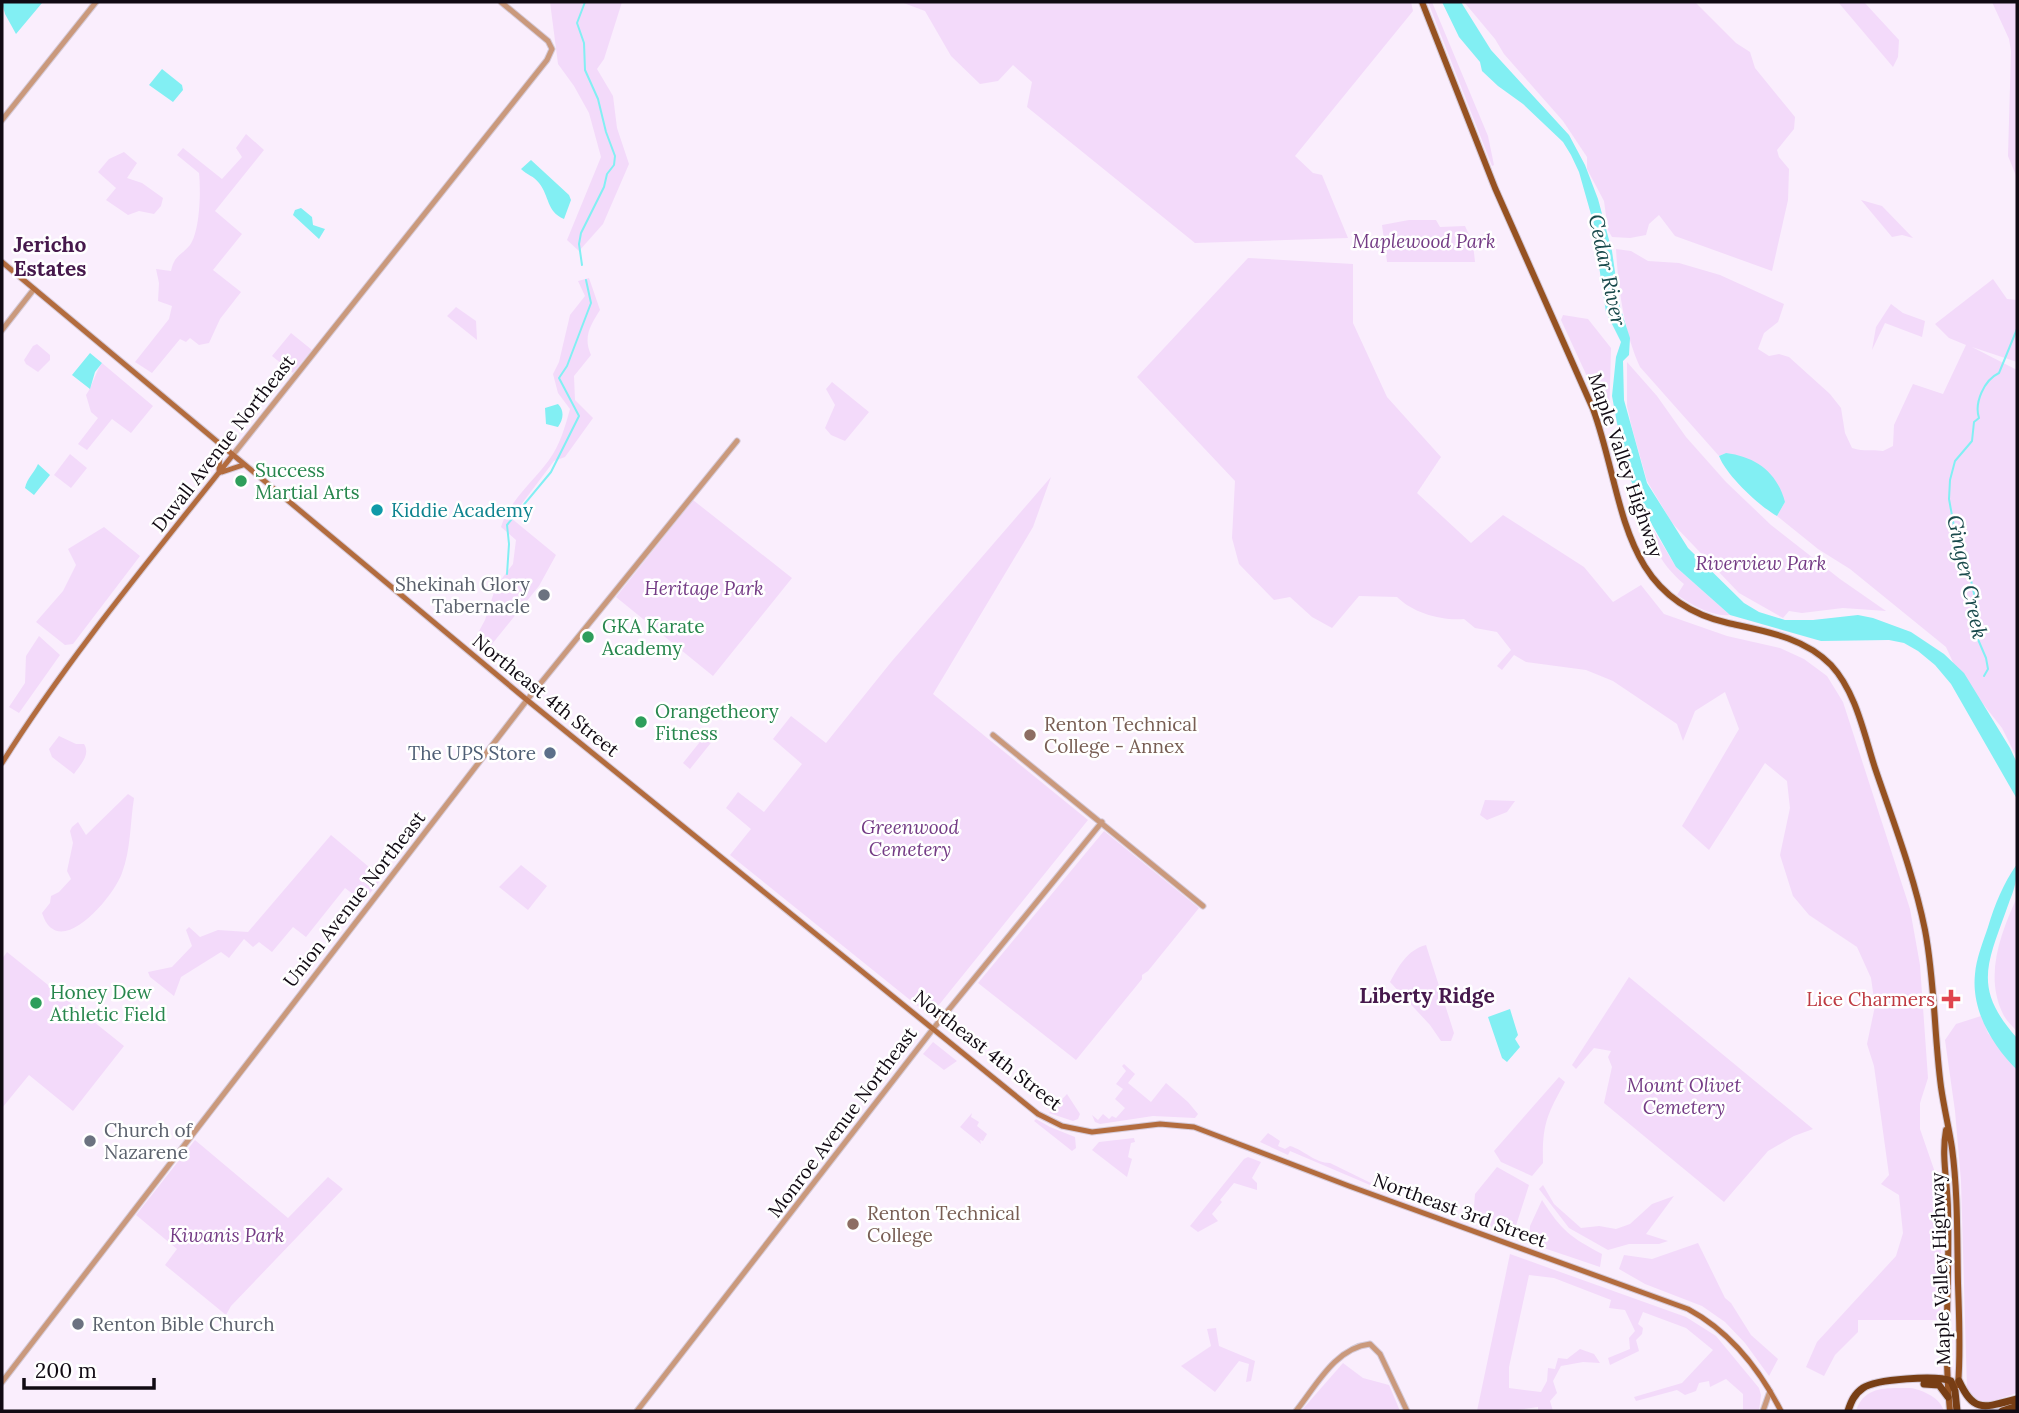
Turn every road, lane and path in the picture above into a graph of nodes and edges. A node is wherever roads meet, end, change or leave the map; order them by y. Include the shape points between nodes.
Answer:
1 (96, 2) edge
2 (501, 2) edge
3 (1422, 2) edge
4 (2, 120) edge
5 (2, 262) edge
6 (34, 289) junction
7 (2, 330) edge
8 (737, 441) dead end
9 (220, 445) junction
10 (232, 456) junction
11 (243, 465) junction
12 (219, 473) junction
13 (527, 701) junction
14 (993, 735) dead end
15 (2, 763) edge
16 (1102, 822) junction
17 (1203, 906) dead end
18 (933, 1029) junction
19 (1947, 1127) junction
20 (1084, 1131) joint
21 (1948, 1379) junction
22 (1959, 1381) junction
23 (2, 1382) edge
24 (1770, 1391) junction
25 (1948, 1396) junction
26 (2017, 1399) edge
27 (2017, 1406) edge
28 (637, 1411) edge
29 (1296, 1411) edge
30 (1407, 1411) edge
31 (1763, 1411) edge
32 (1781, 1411) edge
33 (1850, 1411) edge
34 (1950, 1411) edge
35 (1958, 1411) edge
36 (2002, 1411) edge

1 - 4 street
2 - 10 street, Duvall Avenue Northeast via 548,41 552,49 547,60
3 - 19 main road, Maple Valley Highway via 1495,188 1593,409 1643,565 1665,593 1693,612 1810,649 1830,665 1848,690 1920,910
5 - 6 main road, Northeast 4th Street
6 - 7 street
6 - 9 main road, Northeast 4th Street
8 - 13 street, Union Avenue Northeast
9 - 10 main road, Northeast 4th Street
9 - 12 main road
10 - 11 main road, Northeast 4th Street
10 - 12 main road, Duvall Avenue Northeast
11 - 12 main road
11 - 13 main road, Northeast 4th Street
12 - 15 main road, Duvall Avenue Northeast via 41,702
13 - 18 main road, Northeast 4th Street
13 - 23 street, Union Avenue Northeast
14 - 16 street
16 - 17 street
16 - 18 street, Monroe Avenue Northeast
18 - 20 main road, Northeast 4th Street via 1037,1113
18 - 28 street, Monroe Avenue Northeast
19 - 21 main road, Maple Valley Highway via 1943,1146 1948,1209
19 - 22 main road, Maple Valley Highway via 1956,1193
20 - 24 main road, Northeast 3rd Street via 1168,1124 1194,1127 1688,1309 1724,1332
21 - 25 main road, Maple Valley Highway
21 - 33 highway via 1869,1384 1856,1394
21 - 35 highway
22 - 26 highway via 1966,1399 1976,1408
22 - 35 main road, Maple Valley Highway
24 - 31 street
24 - 32 main road, Northeast 3rd Street
25 - 33 highway via 1935,1384 1877,1386 1862,1394
25 - 34 main road, Maple Valley Highway
27 - 36 highway
29 - 30 street via 1337,1360 1354,1347 1370,1344 1380,1354

